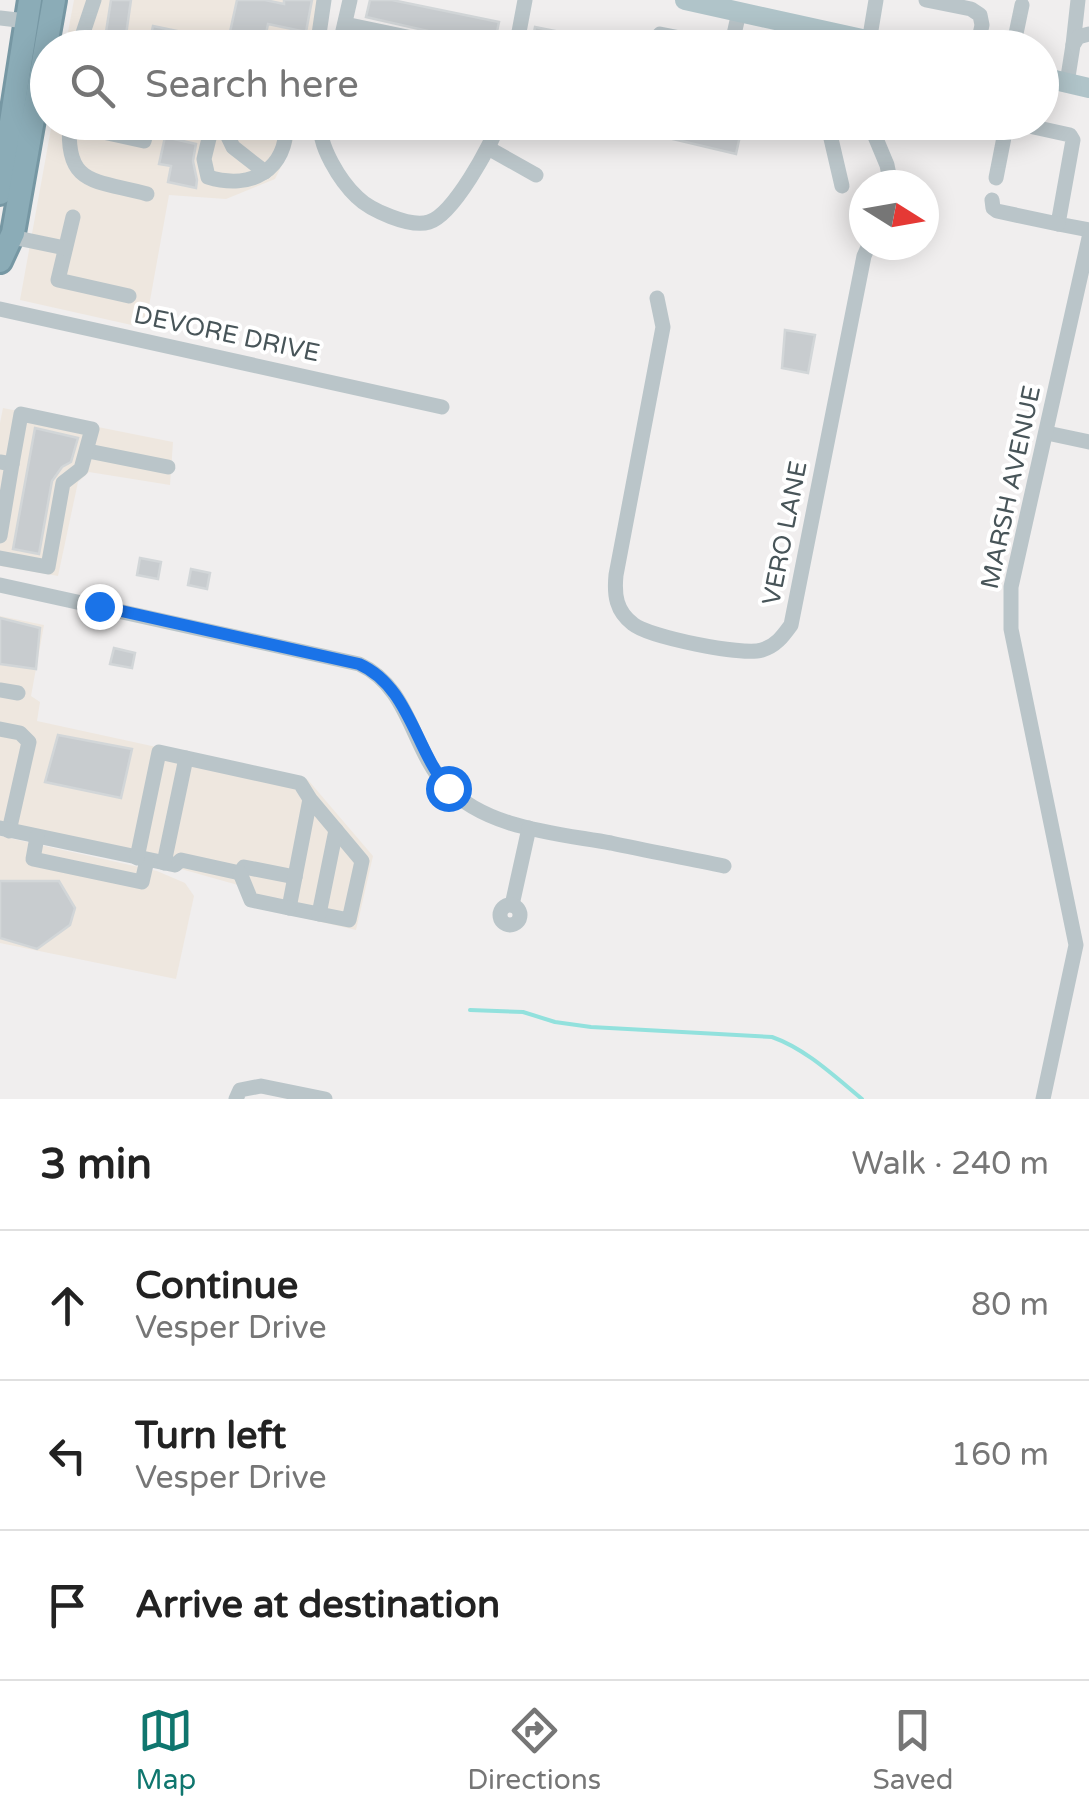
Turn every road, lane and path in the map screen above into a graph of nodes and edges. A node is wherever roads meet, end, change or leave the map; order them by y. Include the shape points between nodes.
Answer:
1 (54, 0) edge
2 (94, 0) edge
3 (324, 0) edge
4 (350, 0) edge
5 (524, 0) edge
6 (684, 0) edge
7 (876, 0) edge
8 (926, 0) edge
9 (1078, 0) edge
10 (1022, 4) dead end
11 (28, 10) edge
12 (739, 12) junction
13 (0, 18) edge
14 (345, 24) junction
15 (51, 30) edge
16 (84, 30) edge
17 (320, 30) edge
18 (344, 30) edge
19 (374, 30) edge
20 (519, 30) edge
21 (735, 30) edge
22 (812, 30) edge
23 (871, 30) edge
24 (981, 30) edge
25 (1017, 30) edge
26 (1089, 34) edge
27 (1073, 45) junction
28 (1059, 81) edge
29 (1067, 83) junction
30 (1089, 88) edge
31 (6, 122) edge
32 (1059, 133) edge
33 (33, 140) edge
34 (72, 140) edge
35 (208, 140) edge
36 (230, 140) edge
37 (284, 140) edge
38 (323, 140) edge
39 (492, 140) edge
40 (831, 140) edge
41 (877, 140) edge
42 (1005, 140) edge
43 (488, 148) junction
44 (26, 163) junction
45 (888, 170) edge
46 (265, 172) junction
47 (536, 175) dead end
48 (996, 178) dead end
49 (842, 186) dead end
50 (0, 194) edge
51 (147, 194) dead end
52 (992, 200) dead end
53 (73, 217) dead end
54 (1058, 224) junction
55 (1089, 230) edge
56 (12, 237) junction
57 (1089, 238) edge
58 (66, 248) junction
59 (0, 260) edge
60 (863, 260) edge
61 (129, 296) dead end
62 (657, 298) dead end
63 (0, 309) edge
64 (442, 406) dead end
65 (1048, 434) junction
66 (1089, 442) edge
67 (88, 451) junction
68 (6, 463) edge
69 (168, 468) dead end
70 (0, 536) edge
71 (0, 558) edge
72 (0, 585) edge
73 (0, 690) edge
74 (18, 693) dead end
75 (0, 729) edge
76 (186, 758) junction
77 (310, 800) junction
78 (529, 828) junction
79 (5, 829) edge
80 (336, 830) junction
81 (37, 836) junction
82 (142, 858) junction
83 (164, 863) junction
84 (724, 866) dead end
85 (240, 873) junction
86 (294, 876) junction
87 (512, 905) dead end
88 (288, 908) junction
89 (319, 914) junction
90 (242, 1093) edge
91 (325, 1099) edge
92 (1043, 1099) edge

1 - 15 highway
2 - 16 street
3 - 17 street
4 - 14 street
5 - 20 street
6 - 12 main road
7 - 23 street
8 - 24 street via 971,10 980,15
9 - 27 street
10 - 25 street
11 - 13 street
11 - 31 highway
12 - 21 street
12 - 22 main road
14 - 18 street
14 - 19 street
26 - 27 street
27 - 29 street
28 - 29 main road
29 - 30 main road
31 - 44 highway via 20,133
31 - 50 highway
32 - 54 street via 1074,140
33 - 44 highway
34 - 51 street via 81,176
35 - 46 street via 208,177 226,182
36 - 46 street
37 - 46 street
38 - 43 street via 359,200 427,223 442,216
39 - 43 street
40 - 49 street
41 - 45 street
42 - 48 street
43 - 47 street
44 - 56 highway
52 - 54 street via 997,212
53 - 58 street
54 - 55 street
56 - 58 street
56 - 59 highway
57 - 65 street, MARSH AVENUE
58 - 61 street via 58,280
60 - 62 street, VERO LANE via 791,625 761,651 731,652 639,629 618,607 616,575 663,327
63 - 64 street, DEVORE DRIVE
65 - 66 street
65 - 92 street, MARSH AVENUE via 1010,604 1076,945
67 - 68 street via 92,429 21,414
67 - 69 street
67 - 71 street via 81,469 63,483 48,567
68 - 70 street
72 - 78 street via 377,672 394,689 448,788 477,809
73 - 74 street
75 - 79 street via 28,742
76 - 77 street via 300,783
76 - 82 street via 159,752
76 - 83 street
77 - 80 street
77 - 86 street
78 - 84 street
78 - 87 street
79 - 81 street
80 - 89 street
80 - 89 street via 362,861 349,920
81 - 82 street
81 - 82 street via 33,859 142,882
82 - 83 street
83 - 85 street via 181,860
85 - 86 street via 244,867
85 - 88 street via 250,900
86 - 88 street
88 - 89 street
90 - 91 street via 261,1086

